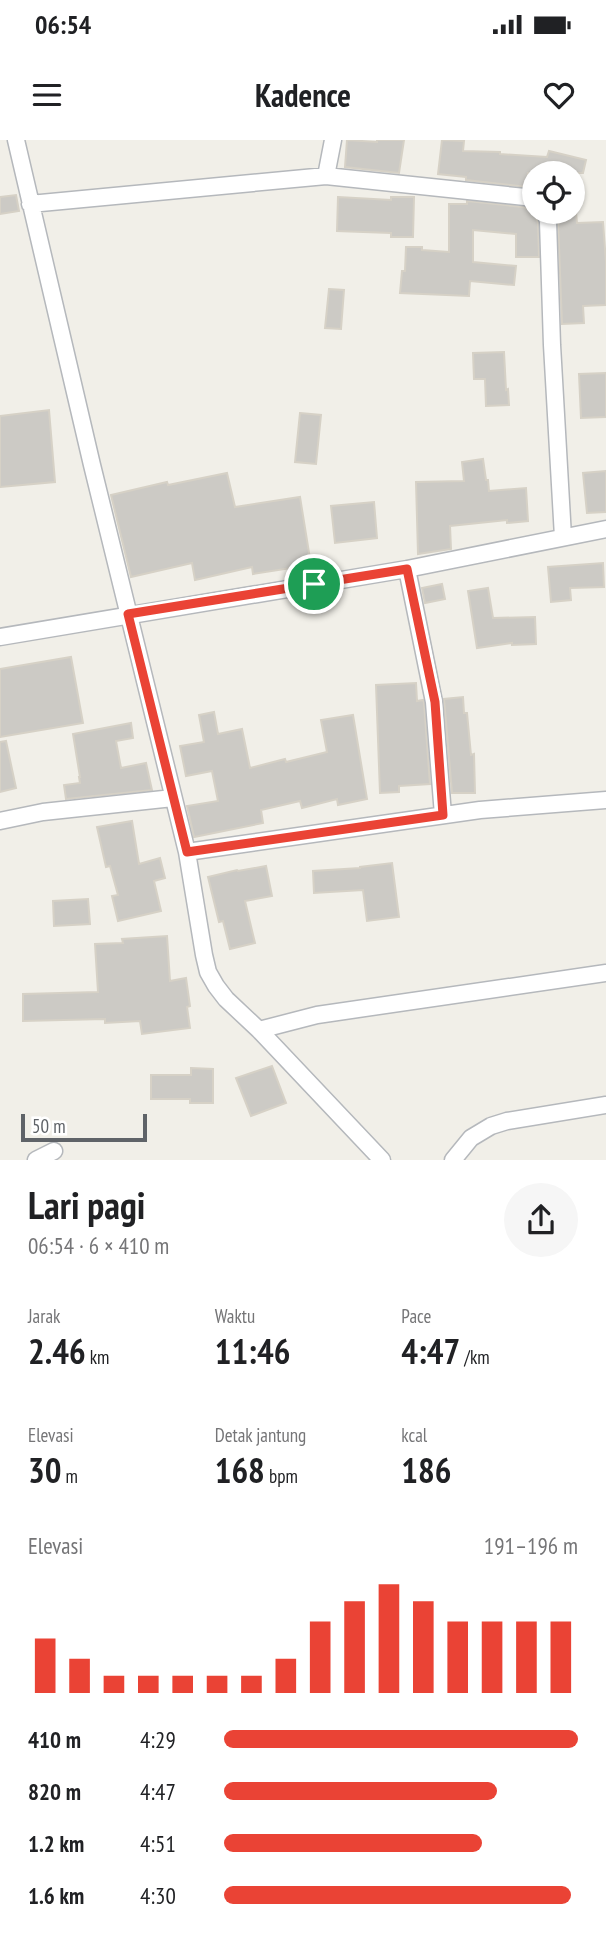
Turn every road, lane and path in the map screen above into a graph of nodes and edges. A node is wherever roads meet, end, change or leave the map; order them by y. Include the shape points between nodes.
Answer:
1 (16, 140) edge
2 (333, 140) edge
3 (326, 176) junction
4 (522, 197) edge
5 (30, 204) junction
6 (548, 224) edge
7 (606, 529) edge
8 (563, 537) junction
9 (407, 569) junction
10 (128, 614) junction
11 (0, 637) edge
12 (173, 799) junction
13 (606, 800) edge
14 (443, 815) junction
15 (0, 821) edge
16 (187, 852) junction
17 (606, 973) edge
18 (259, 1030) junction
19 (606, 1105) edge
20 (54, 1151) dead end
21 (36, 1160) edge
22 (383, 1160) edge
23 (453, 1160) edge

1 - 5 street
2 - 3 street
3 - 4 street
3 - 5 street
5 - 10 street
6 - 8 street
7 - 8 street
8 - 9 street
9 - 10 street
9 - 14 street via 435,702
10 - 11 street
10 - 12 street
12 - 15 street via 43,812
12 - 16 street
13 - 14 street
14 - 16 street
16 - 18 street via 208,972 226,999
17 - 18 street via 317,1016
18 - 22 street
19 - 23 street via 491,1126 471,1138
20 - 21 street

